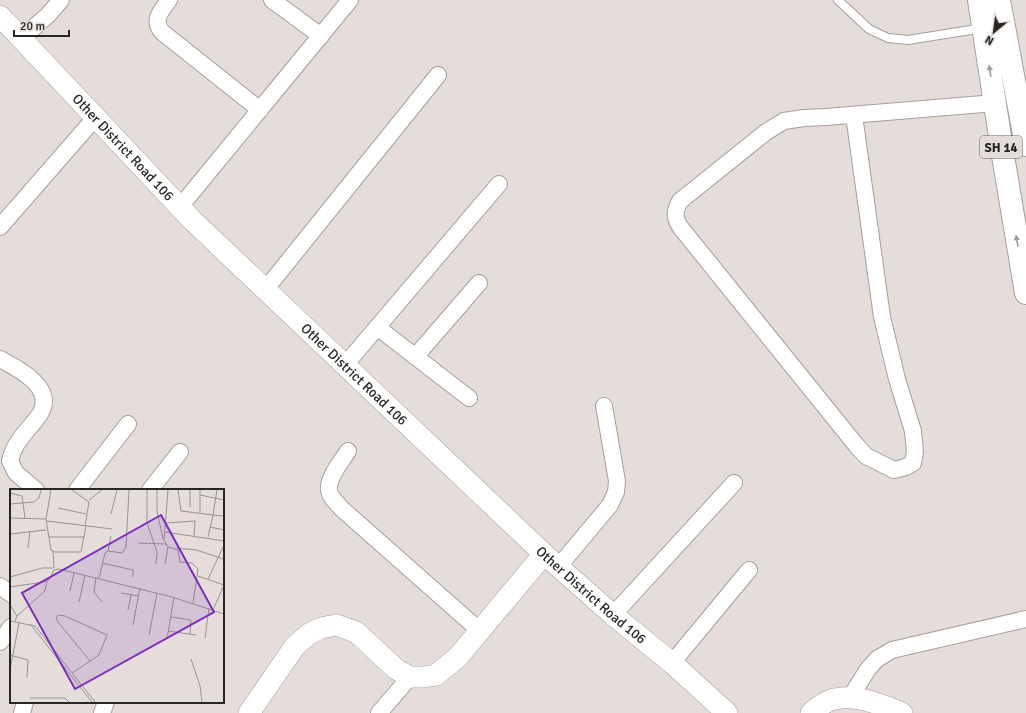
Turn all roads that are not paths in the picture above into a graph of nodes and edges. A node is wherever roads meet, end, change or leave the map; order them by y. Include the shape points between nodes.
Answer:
1 (61, 0) edge
2 (169, 0) edge
3 (272, 0) edge
4 (350, 0) edge
5 (838, 0) edge
6 (979, 0) edge
7 (999, 0) edge
8 (1, 18) edge
9 (983, 28) junction
10 (321, 36) junction
11 (20, 39) junction
12 (438, 75) dead end
13 (995, 104) junction
14 (260, 110) junction
15 (854, 115) junction
16 (95, 118) junction
17 (1026, 145) edge
18 (499, 184) dead end
19 (180, 208) junction
20 (0, 227) edge
21 (478, 283) dead end
22 (265, 290) junction
23 (1026, 293) edge
24 (377, 327) junction
25 (415, 357) junction
26 (0, 359) edge
27 (345, 365) junction
28 (469, 398) dead end
29 (604, 406) dead end
30 (128, 424) dead end
31 (348, 451) dead end
32 (180, 452) dead end
33 (0, 468) edge
34 (734, 483) dead end
35 (31, 489) edge
36 (35, 489) edge
37 (78, 489) edge
38 (151, 489) edge
39 (552, 560) junction
40 (749, 570) dead end
41 (0, 586) edge
42 (10, 593) edge
43 (613, 615) junction
44 (1026, 619) edge
45 (10, 628) edge
46 (480, 631) junction
47 (0, 642) edge
48 (672, 663) junction
49 (410, 677) junction
50 (850, 698) junction
51 (25, 703) edge
52 (106, 703) edge
53 (22, 713) edge
54 (102, 713) edge
55 (249, 713) edge
56 (379, 713) edge
57 (727, 713) edge
58 (811, 713) edge
59 (902, 713) edge

1 - 11 street
2 - 14 street via 157,19 157,26
3 - 10 street
4 - 10 street
5 - 9 lane via 869,28 888,38 908,40
6 - 9 main road, SH 14
7 - 17 main road, SH 14
8 - 11 street, Other District Road 106
13 -> 9 main road, SH 14
10 - 14 street
11 - 16 street, Other District Road 106
12 - 22 street
13 - 15 street
23 -> 13 main road, SH 14
14 - 19 street
15 - 15 street via 784,121 766,132 680,201 676,208 675,220 856,445 866,456 894,470 913,463 913,431 882,317
16 - 19 street, Other District Road 106
16 - 20 street
18 - 24 street
19 - 22 street, Other District Road 106
21 - 25 street
22 - 27 street, Other District Road 106
24 - 25 street
24 - 27 street
25 - 28 street
26 - 36 street via 18,368 34,381 45,401 41,413 14,449 10,461 16,473
27 - 39 street, Other District Road 106
29 - 39 street via 617,481 616,492 610,505
30 - 37 street
31 - 46 street via 332,475 330,493 342,508
32 - 38 street
33 - 35 street
34 - 43 street
39 - 43 street, Other District Road 106
39 - 46 street
40 - 48 street
41 - 42 street
43 - 48 street, Other District Road 106
44 - 50 street via 892,650 877,659 868,669
45 - 47 street
46 - 49 street via 458,657 436,674
48 - 57 street, Other District Road 106
49 - 55 street via 396,669 356,632 336,625 321,628 295,646
49 - 56 street
50 - 58 street via 834,699
50 - 59 street via 870,701
51 - 53 street
52 - 54 street

